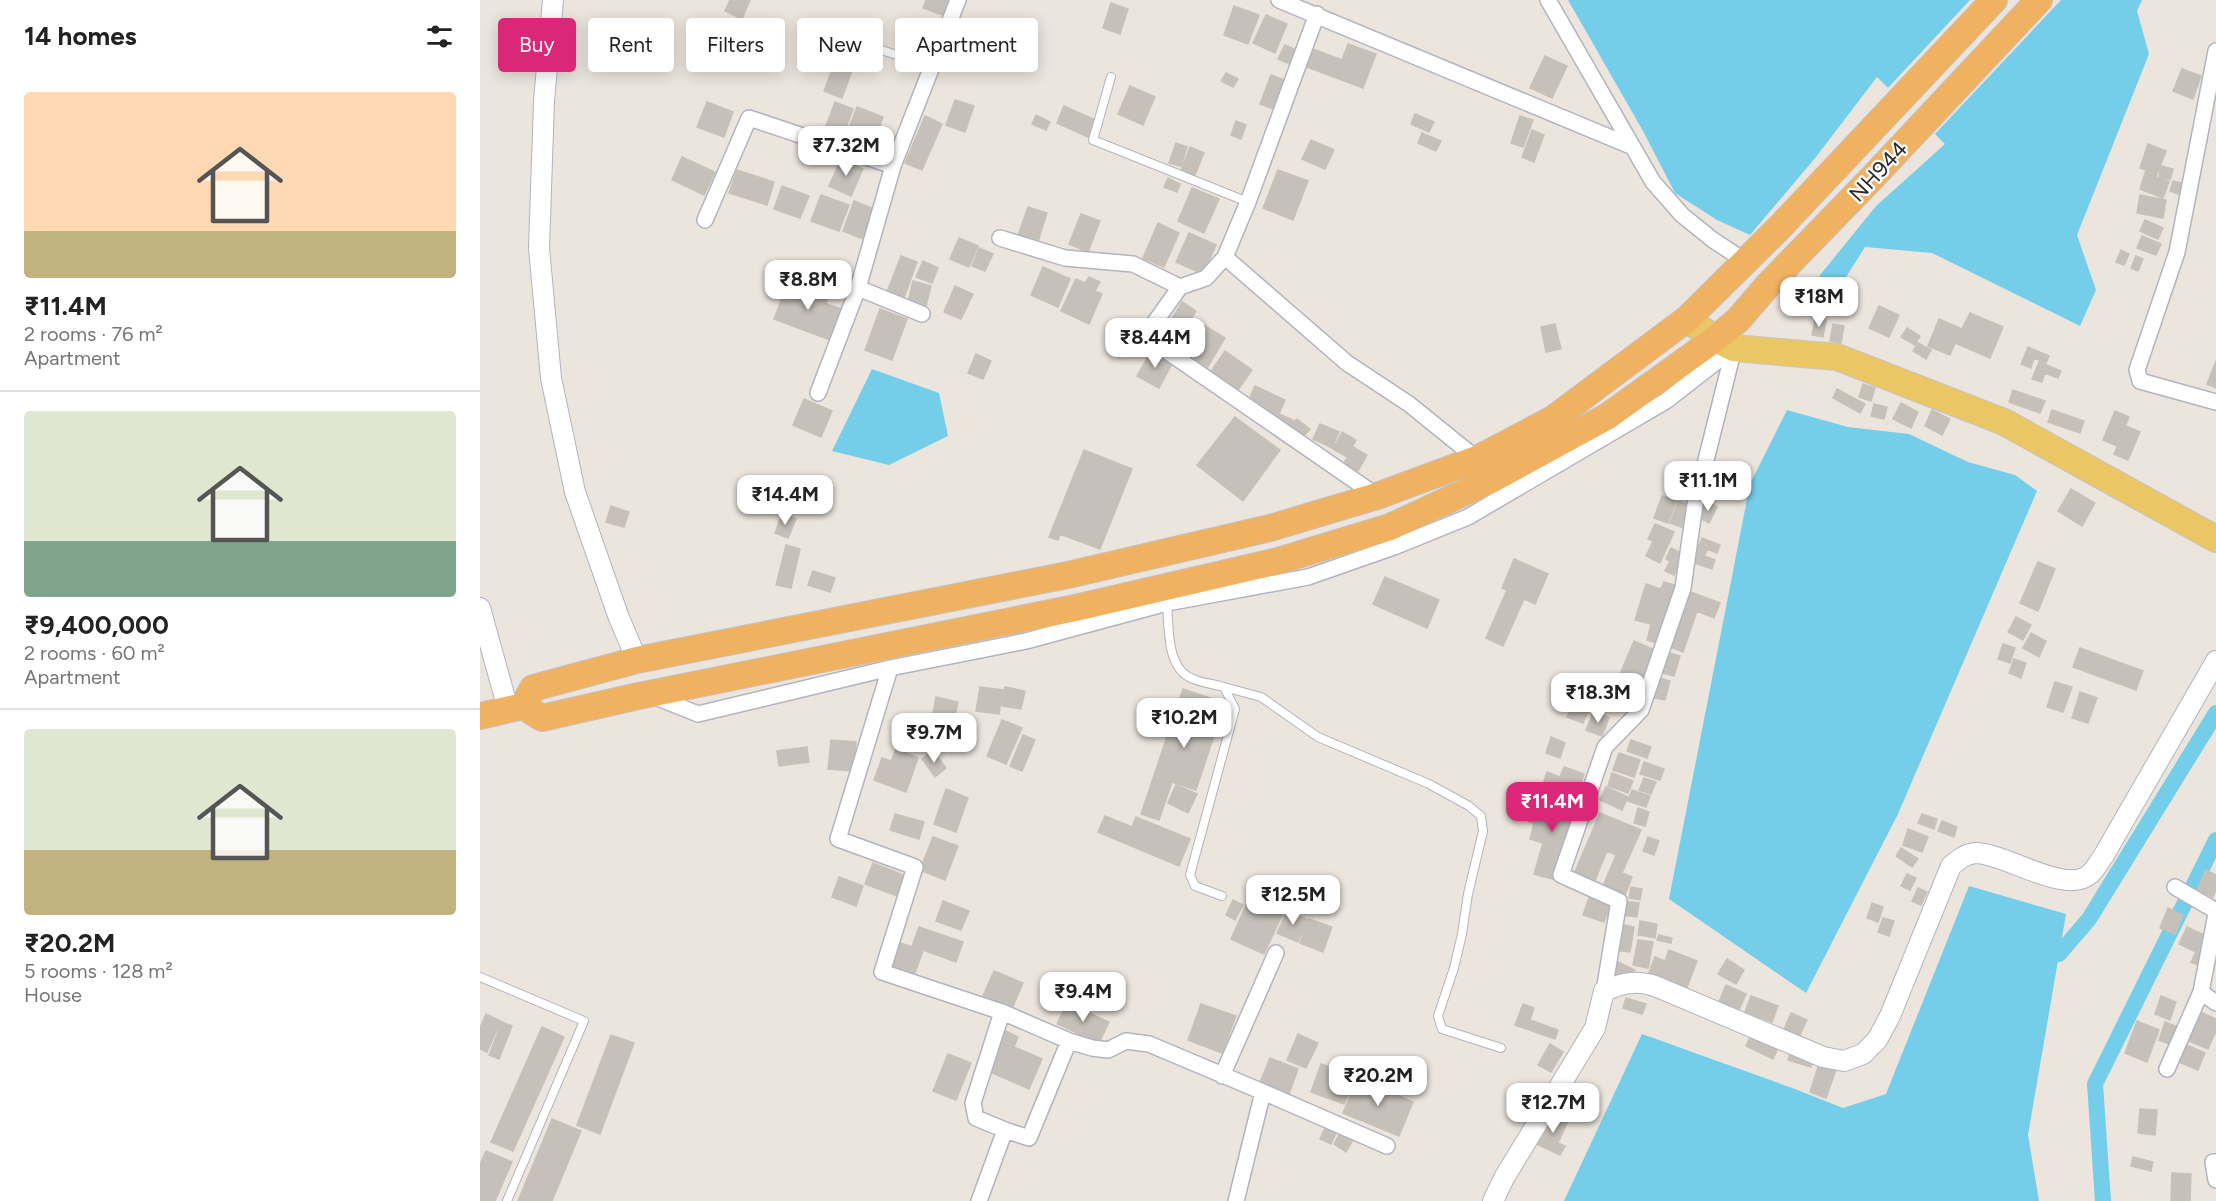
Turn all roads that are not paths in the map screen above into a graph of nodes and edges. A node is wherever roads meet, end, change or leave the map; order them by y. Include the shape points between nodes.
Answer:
1 (553, 0) edge
2 (958, 0) edge
3 (1280, 0) edge
4 (1548, 0) edge
5 (1994, 0) edge
6 (2039, 0) edge
7 (1317, 15) junction
8 (951, 18) edge
9 (2216, 51) edge
10 (930, 72) edge
11 (1111, 77) dead end
12 (1633, 147) junction
13 (893, 166) junction
14 (1248, 201) junction
15 (705, 220) dead end
16 (1000, 238) dead end
17 (1225, 257) junction
18 (1745, 261) junction
19 (1180, 287) junction
20 (858, 288) junction
21 (922, 314) dead end
22 (1687, 319) junction
23 (1724, 344) junction
24 (818, 393) dead end
25 (2216, 402) edge
26 (1477, 459) junction
27 (1377, 496) junction
28 (2216, 539) edge
29 (1167, 603) junction
30 (480, 608) edge
31 (638, 660) junction
32 (2216, 661) edge
33 (891, 668) junction
34 (1224, 687) junction
35 (650, 694) junction
36 (516, 707) junction
37 (480, 716) edge
38 (2175, 887) dead end
39 (1222, 896) dead end
40 (2216, 912) edge
41 (1276, 952) dead end
42 (480, 977) edge
43 (1604, 991) junction
44 (2201, 992) junction
45 (2216, 1003) edge
46 (1002, 1012) junction
47 (1069, 1041) junction
48 (1502, 1048) dead end
49 (2167, 1068) dead end
50 (1222, 1076) junction
51 (1263, 1092) junction
52 (1005, 1130) junction
53 (1387, 1146) dead end
54 (2216, 1162) edge
55 (2216, 1180) edge
56 (507, 1201) edge
57 (980, 1201) edge
58 (1236, 1201) edge
59 (1493, 1201) edge

1 - 31 street via 544,101 539,248 551,378 575,492 619,618
2 - 8 street
3 - 7 street
4 - 12 street
5 - 18 highway, NH944 / NH944
6 - 23 highway, NH944 / NH944 via 1769,284 1738,320
7 - 12 street
7 - 14 street
9 - 25 street via 2177,252 2137,370 2140,381 2151,386
10 - 13 street
11 - 14 lane via 1093,140
12 - 18 street via 1653,182 1682,215
13 - 15 street via 749,118
13 - 20 street
14 - 17 street
16 - 19 street via 1065,258 1133,264
17 - 19 street via 1206,278
17 - 26 street via 1347,363 1409,404
18 - 22 highway, NH944 / NH944
19 - 27 street via 1145,336
20 - 21 street
20 - 24 street
22 - 23 main road
22 - 26 highway, NH944 via 1553,419
23 - 28 main road via 1837,357 2004,422
23 - 29 street via 1666,401 1468,517 1308,577
23 - 35 highway, NH944 via 1608,416 1491,480 1390,527 1278,561 1075,608
23 - 43 street via 1683,588 1641,710 1605,747 1561,875 1620,901
26 - 27 highway, NH944
27 - 31 highway, NH944 via 1270,528 1068,575
29 - 33 street via 1026,641
29 - 34 lane via 1173,654 1179,668 1190,678
30 - 36 street
31 - 36 highway, NH944 via 533,688
32 - 43 street via 2090,874 2078,880 2056,878 1977,853 1959,858 1951,866 1890,1016 1877,1040 1863,1054 1844,1060 1823,1057 1645,983 1620,983
33 - 35 street via 698,714
33 - 46 street via 838,839 915,867 882,972
34 - 39 lane via 1235,709 1190,875 1195,886
34 - 48 lane via 1261,697 1318,737 1429,784 1481,816 1483,831 1467,894 1462,934 1438,1016 1442,1029
35 - 36 highway, NH944 via 542,718
36 - 37 highway
38 - 40 street
40 - 44 street
41 - 50 street
42 - 56 lane via 584,1021
43 - 59 street via 1595,1028
44 - 45 street
44 - 49 street
46 - 47 street
46 - 52 street via 973,1102 976,1118
47 - 50 street via 1108,1050 1126,1041 1149,1044
47 - 52 street via 1029,1138
50 - 51 street
51 - 53 street
51 - 58 street
52 - 57 street
54 - 55 street

